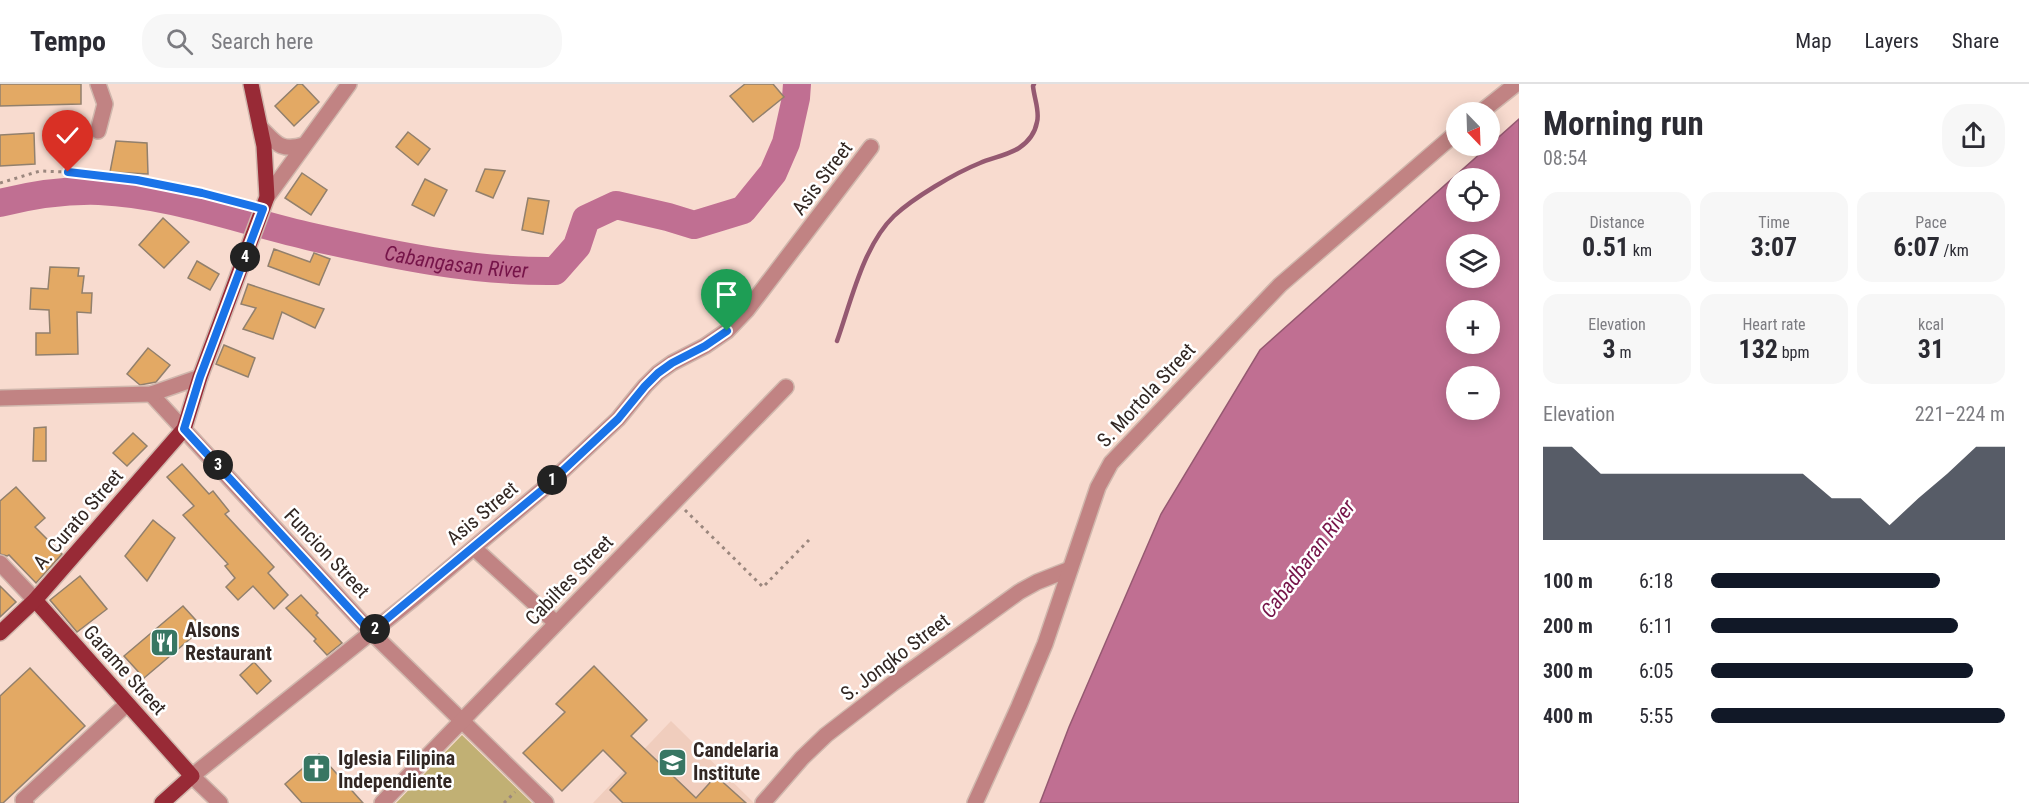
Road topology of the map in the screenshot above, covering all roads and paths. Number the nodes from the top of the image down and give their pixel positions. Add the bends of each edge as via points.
1 (98, 84) edge
2 (252, 84) edge
3 (350, 84) edge
4 (1516, 84) edge
5 (1494, 102) edge
6 (260, 127) junction
7 (98, 131) dead end
8 (1446, 142) edge
9 (304, 145) junction
10 (872, 147) dead end
11 (0, 183) edge
12 (262, 211) junction
13 (200, 377) junction
14 (786, 387) dead end
15 (151, 394) junction
16 (0, 398) edge
17 (184, 429) junction
18 (675, 501) junction
19 (809, 540) dead end
20 (474, 548) junction
21 (0, 563) edge
22 (1070, 569) junction
23 (35, 600) junction
24 (556, 623) junction
25 (371, 632) junction
26 (0, 633) edge
27 (127, 704) junction
28 (461, 720) junction
29 (192, 776) junction
30 (23, 802) edge
31 (162, 803) edge
32 (220, 803) edge
33 (382, 803) edge
34 (546, 803) edge
35 (763, 803) edge
36 (975, 803) edge

1 - 7 street via 105,104
2 - 6 main road
3 - 9 street
4 - 5 street
6 - 9 street via 280,147
6 - 12 main road via 264,146
8 - 22 street, S. Mortola Street via 1280,285 1126,445 1098,487
9 - 12 street
10 - 20 street, Asis Street via 727,331 658,373 618,419
11 - 12 path via 40,171 103,175 166,185
12 - 13 main road
13 - 15 street
13 - 17 main road
14 - 18 street, Cabiltes Street
15 - 16 street
15 - 17 street, Funcion Street
17 - 23 main road, A. Curato Street
17 - 25 street, Funcion Street
18 - 19 path via 763,587
18 - 24 street, Cabiltes Street
20 - 24 street
20 - 25 street, Asis Street
21 - 23 street, Garame Street
22 - 35 street, S. Jongko Street via 1019,592 892,684 826,735
22 - 36 street, S. Mortola Street via 1045,644
23 - 26 main road, A. Curato Street
23 - 27 main road, Garame Street
24 - 28 street, Cabiltes Street
25 - 28 street, Funcion Street
25 - 29 street, Asis Street
27 - 29 main road, Garame Street
27 - 30 street
28 - 33 street, Cabiltes Street
28 - 34 street, Funcion Street
29 - 31 main road, Asis Street
29 - 32 street, Garame Street

